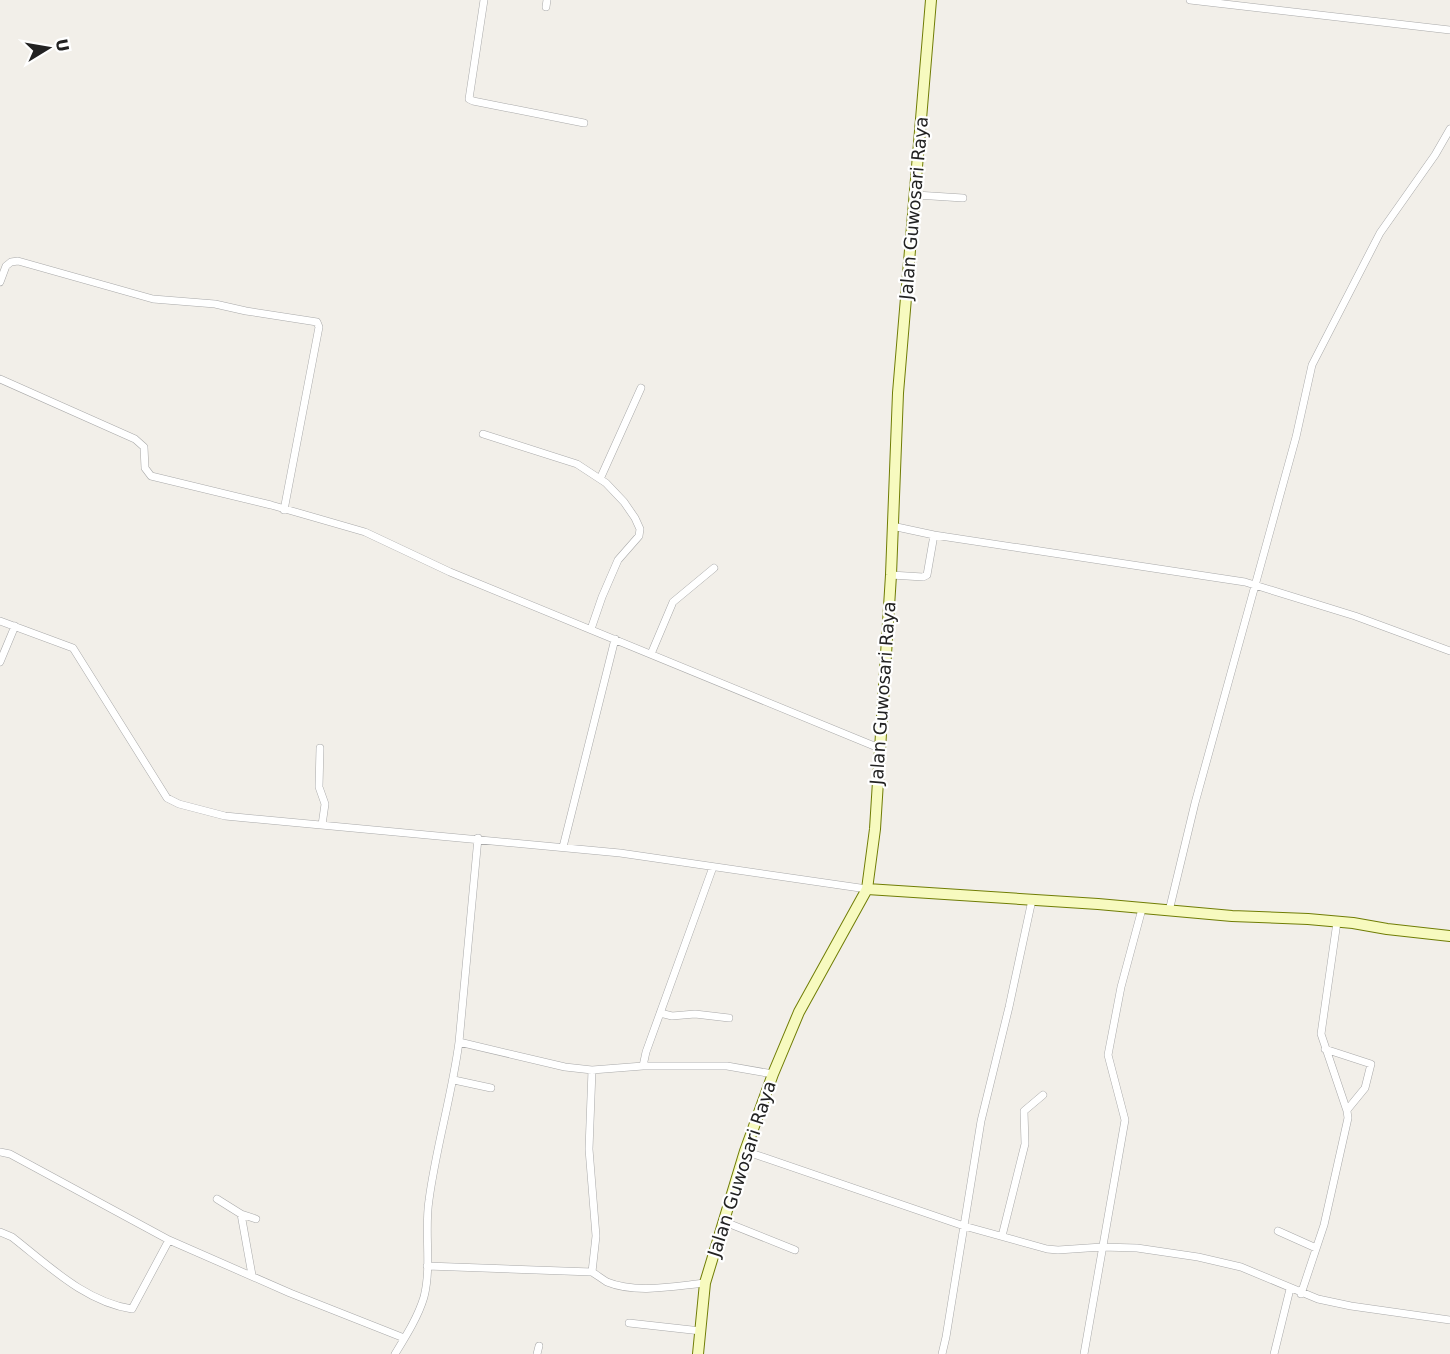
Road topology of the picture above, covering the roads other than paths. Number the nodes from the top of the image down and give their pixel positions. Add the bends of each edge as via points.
1 (484, 0) edge
2 (931, 0) edge
3 (1190, 0) edge
4 (1450, 30) edge
5 (584, 123) dead end
6 (1450, 129) edge
7 (916, 195) junction
8 (963, 198) dead end
9 (0, 282) edge
10 (0, 379) edge
11 (641, 388) dead end
12 (483, 435) dead end
13 (600, 479) junction
14 (284, 510) junction
15 (892, 526) junction
16 (933, 535) junction
17 (714, 568) dead end
18 (891, 575) junction
19 (1255, 585) junction
20 (0, 621) edge
21 (15, 626) junction
22 (591, 629) junction
23 (615, 639) junction
24 (1450, 651) edge
25 (651, 654) junction
26 (0, 662) edge
27 (320, 748) dead end
28 (879, 748) junction
29 (322, 825) junction
30 (478, 838) junction
31 (563, 847) junction
32 (713, 867) junction
33 (867, 889) junction
34 (1032, 900) junction
35 (1142, 909) junction
36 (1169, 911) junction
37 (1337, 922) junction
38 (1450, 936) edge
39 (660, 1013) junction
40 (729, 1018) dead end
41 (459, 1042) junction
42 (1325, 1049) junction
43 (643, 1066) junction
44 (592, 1070) junction
45 (773, 1074) junction
46 (454, 1080) junction
47 (491, 1088) dead end
48 (1043, 1095) dead end
49 (1347, 1110) junction
50 (0, 1151) edge
51 (745, 1151) junction
52 (217, 1199) dead end
53 (241, 1214) junction
54 (256, 1220) dead end
55 (725, 1222) junction
56 (964, 1226) junction
57 (1278, 1231) dead end
58 (0, 1232) edge
59 (1002, 1236) junction
60 (169, 1240) junction
61 (1102, 1247) junction
62 (1316, 1248) junction
63 (795, 1250) dead end
64 (427, 1266) junction
65 (592, 1272) junction
66 (252, 1275) junction
67 (705, 1283) junction
68 (1290, 1289) junction
69 (1301, 1294) junction
70 (1450, 1320) edge
71 (629, 1323) dead end
72 (701, 1331) junction
73 (404, 1338) junction
74 (395, 1354) edge
75 (698, 1354) edge
76 (942, 1354) edge
77 (1084, 1354) edge
78 (1274, 1354) edge

1 - 5 street via 469,99
2 - 7 street, Jalan Guwosari Raya
3 - 4 street
6 - 19 street via 1380,233 1314,360
7 - 8 street
7 - 15 street, Jalan Guwosari Raya via 898,393
9 - 14 street via 6,266 18,261 153,299 215,304 318,323
10 - 14 street via 135,439 144,447 145,468 150,476
11 - 13 street
12 - 13 street via 576,464
13 - 22 street via 624,502 640,529 639,537 618,560
14 - 22 street via 365,532 450,573
15 - 16 street
15 - 18 street, Jalan Guwosari Raya
16 - 18 street via 927,575
16 - 19 street
17 - 25 street via 673,602
18 - 28 street, Jalan Guwosari Raya
19 - 24 street via 1356,616
19 - 36 street
20 - 21 street
21 - 26 street
21 - 29 street via 68,644 78,653 171,801 225,816
22 - 23 street
23 - 25 street
23 - 31 street
25 - 28 street
27 - 29 street via 319,788 326,804
28 - 33 street, Jalan Guwosari Raya
29 - 30 street
30 - 31 street
30 - 41 street
31 - 32 street
32 - 33 street
32 - 39 street
33 - 34 street
33 - 45 street, Jalan Guwosari Raya via 799,1012
34 - 35 street
34 - 56 street via 981,1121
35 - 36 street
35 - 61 street via 1108,1054 1125,1120
36 - 37 street
37 - 38 street
37 - 42 street via 1321,1034
39 - 40 street
39 - 43 street
41 - 44 street
41 - 46 street
42 - 49 street
42 - 49 street via 1371,1064 1365,1088
43 - 44 street
43 - 45 street via 727,1066
44 - 65 street via 589,1149 596,1236
45 - 51 street, Jalan Guwosari Raya
46 - 47 street
46 - 64 street via 428,1201
48 - 59 street via 1024,1111 1025,1144
49 - 62 street
50 - 60 street
51 - 55 street, Jalan Guwosari Raya
51 - 56 street
52 - 53 street
53 - 54 street
53 - 66 street
55 - 63 street
55 - 67 street, Jalan Guwosari Raya
56 - 59 street
56 - 76 street
57 - 62 street
58 - 60 street via 75,1286 99,1299 132,1309
59 - 61 street via 1058,1250
60 - 66 street
61 - 68 street via 1197,1257 1241,1267
61 - 77 street
62 - 69 street
64 - 65 street
64 - 73 street via 422,1302
65 - 67 street via 622,1286
66 - 73 street
67 - 72 street, Jalan Guwosari Raya
68 - 69 street
68 - 78 street
69 - 70 street via 1351,1306
71 - 72 street
72 - 75 street, Jalan Guwosari Raya
73 - 74 street

